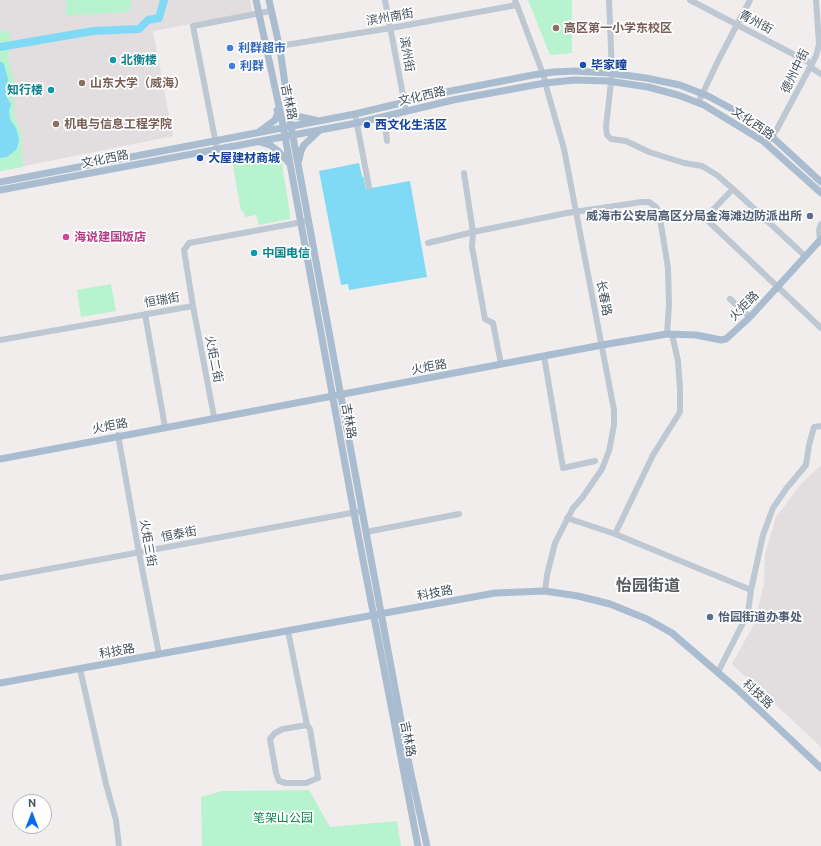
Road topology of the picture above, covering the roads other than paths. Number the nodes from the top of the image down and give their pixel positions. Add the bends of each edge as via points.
1 (256, 0) edge
2 (269, 0) edge
3 (385, 0) edge
4 (609, 0) edge
5 (690, 0) edge
6 (750, 0) edge
7 (816, 0) edge
8 (516, 2) edge
9 (271, 10) junction
10 (258, 14) junction
11 (737, 24) junction
12 (391, 28) junction
13 (279, 46) junction
14 (266, 50) junction
15 (811, 65) junction
16 (612, 73) junction
17 (543, 74) junction
18 (821, 74) edge
19 (611, 81) junction
20 (545, 83) junction
21 (702, 94) junction
22 (404, 102) junction
23 (288, 103) junction
24 (698, 103) junction
25 (277, 104) junction
26 (406, 111) junction
27 (355, 114) junction
28 (319, 121) junction
29 (357, 123) junction
30 (385, 124) dead end
31 (291, 126) junction
32 (283, 128) junction
33 (321, 130) junction
34 (256, 133) junction
35 (293, 135) junction
36 (285, 136) junction
37 (773, 136) junction
38 (216, 141) junction
39 (387, 141) dead end
40 (257, 142) junction
41 (766, 144) junction
42 (217, 149) junction
43 (290, 164) junction
44 (298, 164) junction
45 (464, 173) dead end
46 (0, 182) edge
47 (821, 182) edge
48 (369, 187) dead end
49 (733, 189) junction
50 (0, 190) edge
51 (821, 193) edge
52 (577, 212) junction
53 (305, 222) junction
54 (821, 224) edge
55 (473, 232) junction
56 (821, 239) edge
57 (428, 243) dead end
58 (805, 256) junction
59 (778, 287) junction
60 (730, 299) dead end
61 (193, 306) junction
62 (145, 314) junction
63 (750, 318) junction
64 (821, 328) edge
65 (669, 334) junction
66 (0, 340) edge
67 (602, 345) junction
68 (544, 356) junction
69 (501, 364) junction
70 (341, 395) junction
71 (333, 396) junction
72 (214, 417) junction
73 (821, 426) edge
74 (165, 427) junction
75 (118, 435) junction
76 (0, 456) edge
77 (595, 461) dead end
78 (362, 511) junction
79 (354, 513) junction
80 (459, 514) dead end
81 (567, 518) junction
82 (366, 532) junction
83 (615, 534) junction
84 (139, 553) junction
85 (0, 578) edge
86 (751, 590) junction
87 (546, 591) junction
88 (382, 614) junction
89 (374, 615) junction
90 (288, 631) junction
91 (159, 654) junction
92 (80, 669) junction
93 (718, 672) junction
94 (0, 683) edge
95 (307, 725) junction
96 (821, 768) edge
97 (119, 846) edge
98 (418, 846) edge
99 (427, 846) edge

1 - 10 main road, 吉林路
2 - 9 main road, 吉林路
3 - 12 street, 滨州街
4 - 16 street
5 - 11 street, 青州街
6 - 11 street
7 - 15 street, 德州中街 via 819,44
8 - 12 street, 滨州南街
8 - 17 street, 长春路
9 - 10 street
9 - 13 main road, 吉林路
10 - 14 main road, 吉林路
10 - 38 street via 193,26
11 - 15 street, 青州街
11 - 21 street
12 - 13 street, 滨州南街
12 - 22 street, 滨州街
13 - 14 street, 滨州南街
13 - 23 main road, 吉林路
14 - 25 main road, 吉林路
15 - 18 street, 青州街
15 - 37 street, 德州中街
16 - 17 main road, 文化西路 via 575,71
16 - 19 street
16 - 21 main road, 文化西路 via 680,85
17 - 20 street, 长春路
17 - 22 main road, 文化西路
19 - 20 main road, 文化西路 via 575,80
19 - 24 main road, 文化西路 via 648,87
19 - 49 street via 606,127 607,135 611,139 626,141 649,152 702,166
20 - 26 main road, 文化西路
20 - 52 street, 长春路 via 564,148
21 - 24 street
21 - 37 main road, 文化西路 via 745,116
22 - 26 street, 滨州街
22 - 27 main road, 文化西路
23 - 28 main road via 292,114
23 - 31 main road, 吉林路
24 - 41 main road, 文化西路
25 - 32 main road, 吉林路
25 - 34 main road via 278,113 274,120
26 - 29 main road, 文化西路
27 - 28 main road, 文化西路
27 - 29 street
28 - 31 main road, 文化西路
29 - 33 main road, 文化西路
29 - 48 street
30 - 39 street
31 - 32 main road, 文化西路
31 - 35 main road, 吉林路
32 - 34 main road, 文化西路
32 - 36 main road, 吉林路
33 - 35 main road, 文化西路
33 - 44 main road via 304,145
34 - 38 main road, 文化西路
35 - 36 main road, 文化西路
35 - 44 main road, 吉林路
36 - 40 main road, 文化西路
36 - 43 main road, 吉林路
37 - 41 street, 德州中街
37 - 47 main road, 文化西路
38 - 42 street
38 - 46 main road, 文化西路
40 - 42 main road, 文化西路
40 - 43 main road via 270,145
41 - 51 main road, 文化西路
42 - 50 main road, 文化西路
43 - 53 main road, 吉林路
44 - 53 main road, 吉林路
45 - 55 street
49 - 58 street
49 - 59 street via 705,218
52 - 55 street
52 - 65 street via 642,202 649,202 656,207 668,268
52 - 67 street, 长春路
53 - 61 street, 恒瑞街 via 189,243 184,250
53 - 70 main road, 吉林路
53 - 71 main road, 吉林路
54 - 56 street
55 - 57 street
55 - 69 street via 472,247 485,319 494,323
56 - 58 main road, 火炬路
58 - 59 main road, 火炬路
59 - 63 main road, 火炬路
59 - 64 street
60 - 63 street
61 - 62 street, 恒瑞街
61 - 72 street, 火炬二街
62 - 66 street, 恒瑞街
62 - 74 street
63 - 65 main road, 火炬路 via 726,340
65 - 67 main road, 火炬路
65 - 83 street via 678,361 680,412 654,455
67 - 68 main road, 火炬路
67 - 81 street, 长春路 via 614,410 612,439 602,469
68 - 69 main road, 火炬路
68 - 77 street via 563,468
69 - 70 main road, 火炬路
70 - 71 main road, 火炬路
70 - 78 main road, 吉林路
71 - 72 main road, 火炬路
71 - 79 main road, 吉林路
72 - 74 main road, 火炬路
73 - 86 street via 814,427 806,465 773,508 763,535
74 - 75 main road, 火炬路
75 - 76 main road, 火炬路
75 - 84 street, 火炬三街
78 - 79 street, 恒泰街
78 - 82 main road, 吉林路
79 - 84 street, 恒泰街
79 - 89 main road, 吉林路
80 - 82 street
81 - 83 street
81 - 87 street, 长春路 via 550,558
82 - 88 main road, 吉林路
83 - 86 street
84 - 85 street, 恒泰街
84 - 91 street, 火炬三街
86 - 93 street via 748,614
87 - 88 main road, 科技路 via 495,593
87 - 93 main road, 科技路 via 610,604 648,619 672,633
88 - 89 main road, 科技路
88 - 99 main road, 吉林路 via 410,769
89 - 90 main road, 科技路
89 - 98 main road, 吉林路
90 - 91 main road, 科技路
90 - 95 street
91 - 92 main road, 科技路
92 - 94 main road, 科技路
92 - 97 street via 116,820
93 - 96 main road, 科技路
95 - 95 street via 310,729 318,778 306,783 279,781 270,739 283,729

